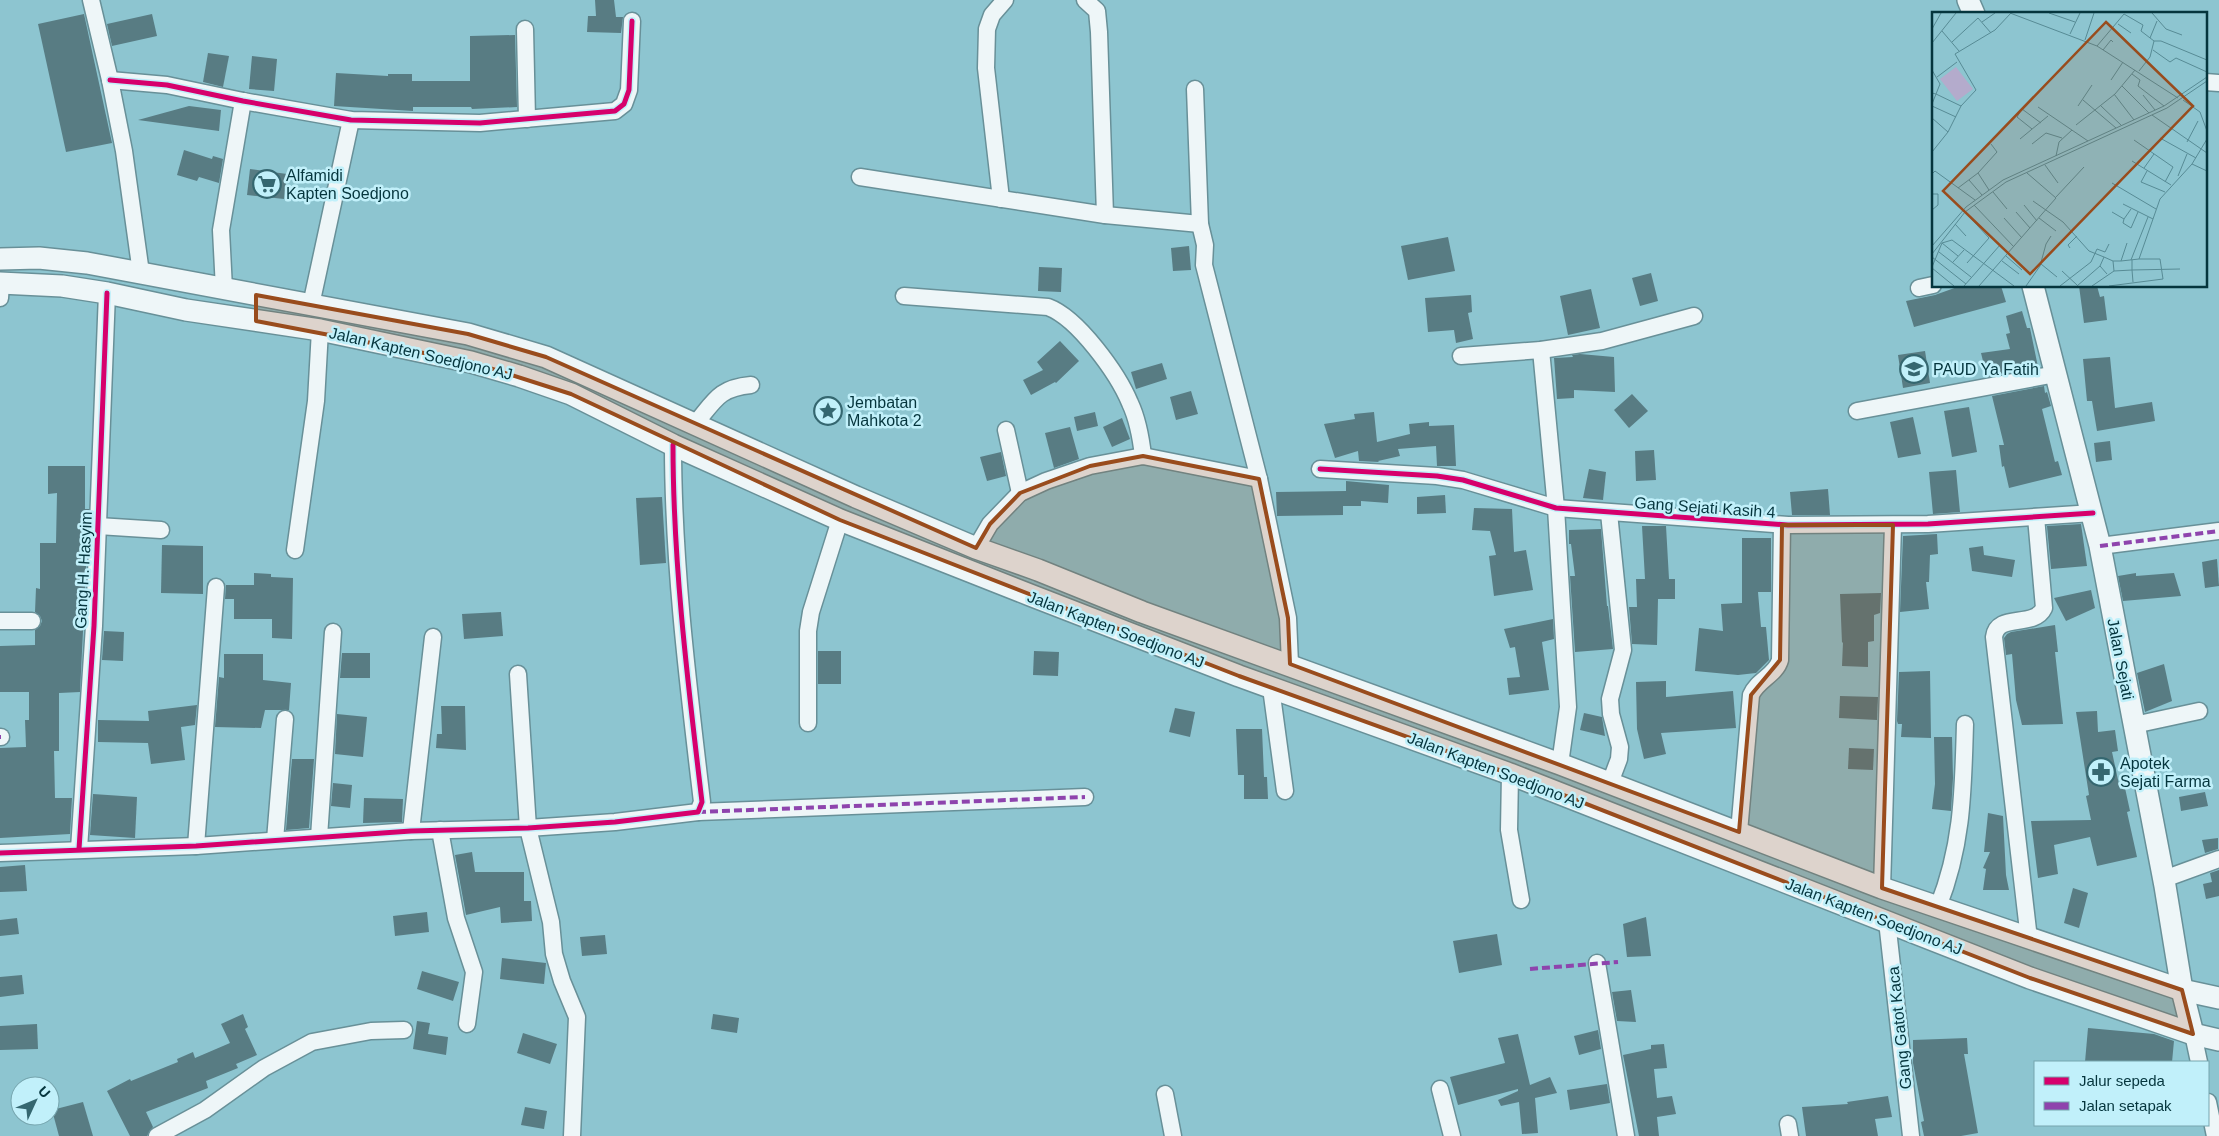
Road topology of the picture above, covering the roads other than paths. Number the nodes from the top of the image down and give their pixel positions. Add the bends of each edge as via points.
1 (92, 0) edge
2 (1005, 0) edge
3 (1085, 0) edge
4 (1968, 0) edge
5 (1973, 12) edge
6 (632, 21) dead end
7 (525, 29) dead end
8 (110, 80) junction
9 (2206, 82) edge
10 (2219, 84) edge
11 (1195, 89) dead end
12 (243, 101) junction
13 (527, 119) junction
14 (351, 120) junction
15 (860, 177) dead end
16 (1001, 199) junction
17 (1105, 216) junction
18 (1200, 224) junction
19 (0, 259) edge
20 (141, 273) junction
21 (0, 288) edge
22 (2034, 288) edge
23 (224, 289) junction
24 (107, 292) junction
25 (256, 295) junction
26 (904, 296) dead end
27 (310, 305) junction
28 (1694, 316) dead end
29 (256, 321) junction
30 (320, 330) junction
31 (1541, 350) junction
32 (1461, 356) dead end
33 (2056, 374) junction
34 (751, 385) dead end
35 (1858, 411) dead end
36 (696, 424) junction
37 (1006, 430) dead end
38 (673, 445) junction
39 (1144, 456) junction
40 (1320, 469) dead end
41 (1259, 479) junction
42 (1020, 493) junction
43 (1556, 508) junction
44 (1609, 513) junction
45 (2092, 513) junction
46 (2036, 517) junction
47 (840, 520) junction
48 (1893, 524) junction
49 (1782, 525) junction
50 (98, 526) junction
51 (161, 530) dead end
52 (2219, 530) edge
53 (2100, 546) junction
54 (976, 548) junction
55 (295, 550) dead end
56 (216, 586) dead end
57 (0, 621) edge
58 (32, 622) dead end
59 (333, 632) dead end
60 (433, 636) dead end
61 (1247, 649) junction
62 (1290, 664) junction
63 (518, 674) dead end
64 (1239, 676) junction
65 (1270, 688) junction
66 (2199, 711) dead end
67 (285, 719) dead end
68 (808, 723) dead end
69 (1965, 724) dead end
70 (2134, 725) junction
71 (1560, 764) junction
72 (1510, 774) junction
73 (1610, 782) junction
74 (1285, 791) dead end
75 (1085, 796) dead end
76 (698, 812) junction
77 (528, 828) junction
78 (411, 830) junction
79 (440, 830) junction
80 (1739, 832) junction
81 (318, 837) junction
82 (275, 840) junction
83 (196, 846) junction
84 (79, 849) junction
85 (0, 853) edge
86 (2219, 859) edge
87 (2164, 880) junction
88 (1882, 888) junction
89 (1521, 900) dead end
90 (1938, 907) junction
91 (1887, 921) junction
92 (2028, 939) junction
93 (1597, 964) dead end
94 (2182, 990) junction
95 (2219, 998) edge
96 (467, 1024) dead end
97 (404, 1030) dead end
98 (2193, 1034) junction
99 (2219, 1040) edge
100 (2199, 1061) edge
101 (1440, 1089) dead end
102 (1165, 1094) dead end
103 (2209, 1107) edge
104 (157, 1136) edge
105 (572, 1136) edge
106 (1173, 1136) edge
107 (1452, 1136) edge
108 (1626, 1136) edge
109 (1911, 1136) edge
110 (2215, 1136) edge

1 - 8 street
2 - 16 street via 992,15 987,29 986,58
3 - 17 street via 1097,12 1099,32
4 - 5 main road
6 - 13 street via 629,90 620,108
7 - 13 street
8 - 12 street via 167,85
8 - 20 street via 124,151
9 - 10 street
11 - 18 street
12 - 14 street
12 - 23 street via 221,230
13 - 14 street via 480,123
14 - 27 street
15 - 16 street
16 - 17 street
17 - 18 street
18 - 41 street via 1205,244 1204,265
19 - 20 main road, Jalan Kapten Soedjono AJ via 39,258
20 - 23 main road, Jalan Kapten Soedjono AJ
21 - 24 main road, Jalan Kapten Soedjono AJ via 62,286
22 - 33 main road, Jalan Sejati
23 - 25 main road, Jalan Kapten Soedjono AJ
24 - 29 main road, Jalan Kapten Soedjono AJ via 186,310
24 - 50 street, Gang H. Hasyim
25 - 27 main road, Jalan Kapten Soedjono AJ
25 - 29 main road
26 - 39 street via 1048,307 1066,316 1095,348 1120,384 1130,403
27 - 36 main road, Jalan Kapten Soedjono AJ via 468,334 512,346 546,357
28 - 31 street via 1602,341
29 - 30 main road, Jalan Kapten Soedjono AJ
30 - 38 main road, Jalan Kapten Soedjono AJ via 472,362 519,376 571,394
30 - 55 street via 316,401
31 - 32 street
31 - 43 street
33 - 35 street
33 - 45 main road, Jalan Sejati
34 - 36 street via 733,387 717,398
36 - 54 main road, Jalan Kapten Soedjono AJ
37 - 42 street
38 - 47 main road, Jalan Kapten Soedjono AJ
38 - 76 street via 674,508 702,802
39 - 41 street
39 - 42 street via 1090,466
40 - 43 street, Gang Sejati Kasih 4 via 1463,480
41 - 62 street via 1288,618
42 - 54 street via 990,524
43 - 44 street, Gang Sejati Kasih 4
43 - 71 street via 1568,707
44 - 49 street, Gang Sejati Kasih 4
44 - 73 street via 1623,650 1610,699 1620,747
45 - 46 street, Gang Sejati Kasih 4
45 - 53 main road, Jalan Sejati
46 - 48 street, Gang Sejati Kasih 4
46 - 92 street via 2044,608 2038,617 2000,625 1994,637
47 - 64 main road, Jalan Kapten Soedjono AJ
47 - 68 street via 808,631
48 - 49 street, Gang Sejati Kasih 4
48 - 88 street
49 - 80 street via 1780,660 1774,670 1755,685 1751,695
50 - 51 street
50 - 84 street, Gang H. Hasyim
52 - 53 street
53 - 70 main road, Jalan Sejati
54 - 61 main road, Jalan Kapten Soedjono AJ
56 - 83 street
57 - 58 street
59 - 81 street
60 - 78 street
61 - 62 main road, Jalan Kapten Soedjono AJ
61 - 64 main road
62 - 71 main road, Jalan Kapten Soedjono AJ
63 - 77 street
64 - 65 main road, Jalan Kapten Soedjono AJ
65 - 72 main road, Jalan Kapten Soedjono AJ
65 - 74 street
66 - 70 street
67 - 82 street
69 - 90 street via 1960,832 1950,876
70 - 87 main road, Jalan Sejati
71 - 73 main road, Jalan Kapten Soedjono AJ
72 - 89 street via 1509,830
72 - 91 main road, Jalan Kapten Soedjono AJ
73 - 80 main road, Jalan Kapten Soedjono AJ
75 - 76 street
76 - 77 street
77 - 79 street
77 - 105 street via 551,922 554,954 577,1017
78 - 79 street
78 - 81 street
79 - 96 street via 456,918 474,972
80 - 88 main road, Jalan Kapten Soedjono AJ
81 - 82 street
82 - 83 street
83 - 84 street
84 - 85 street
86 - 87 street
87 - 94 main road, Jalan Sejati
88 - 90 main road, Jalan Kapten Soedjono AJ
90 - 92 main road, Jalan Kapten Soedjono AJ
91 - 98 main road, Jalan Kapten Soedjono AJ via 2030,978
91 - 109 street, Gang Gatot Kaca
92 - 94 main road, Jalan Kapten Soedjono AJ
93 - 108 street
94 - 95 main road, Jalan Kapten Soedjono AJ
94 - 98 main road, Jalan Sejati
97 - 104 street via 370,1031 312,1042 264,1068 205,1110
98 - 99 main road, Jalan Kapten Soedjono AJ
98 - 100 street
101 - 107 street
102 - 106 street
103 - 110 street

